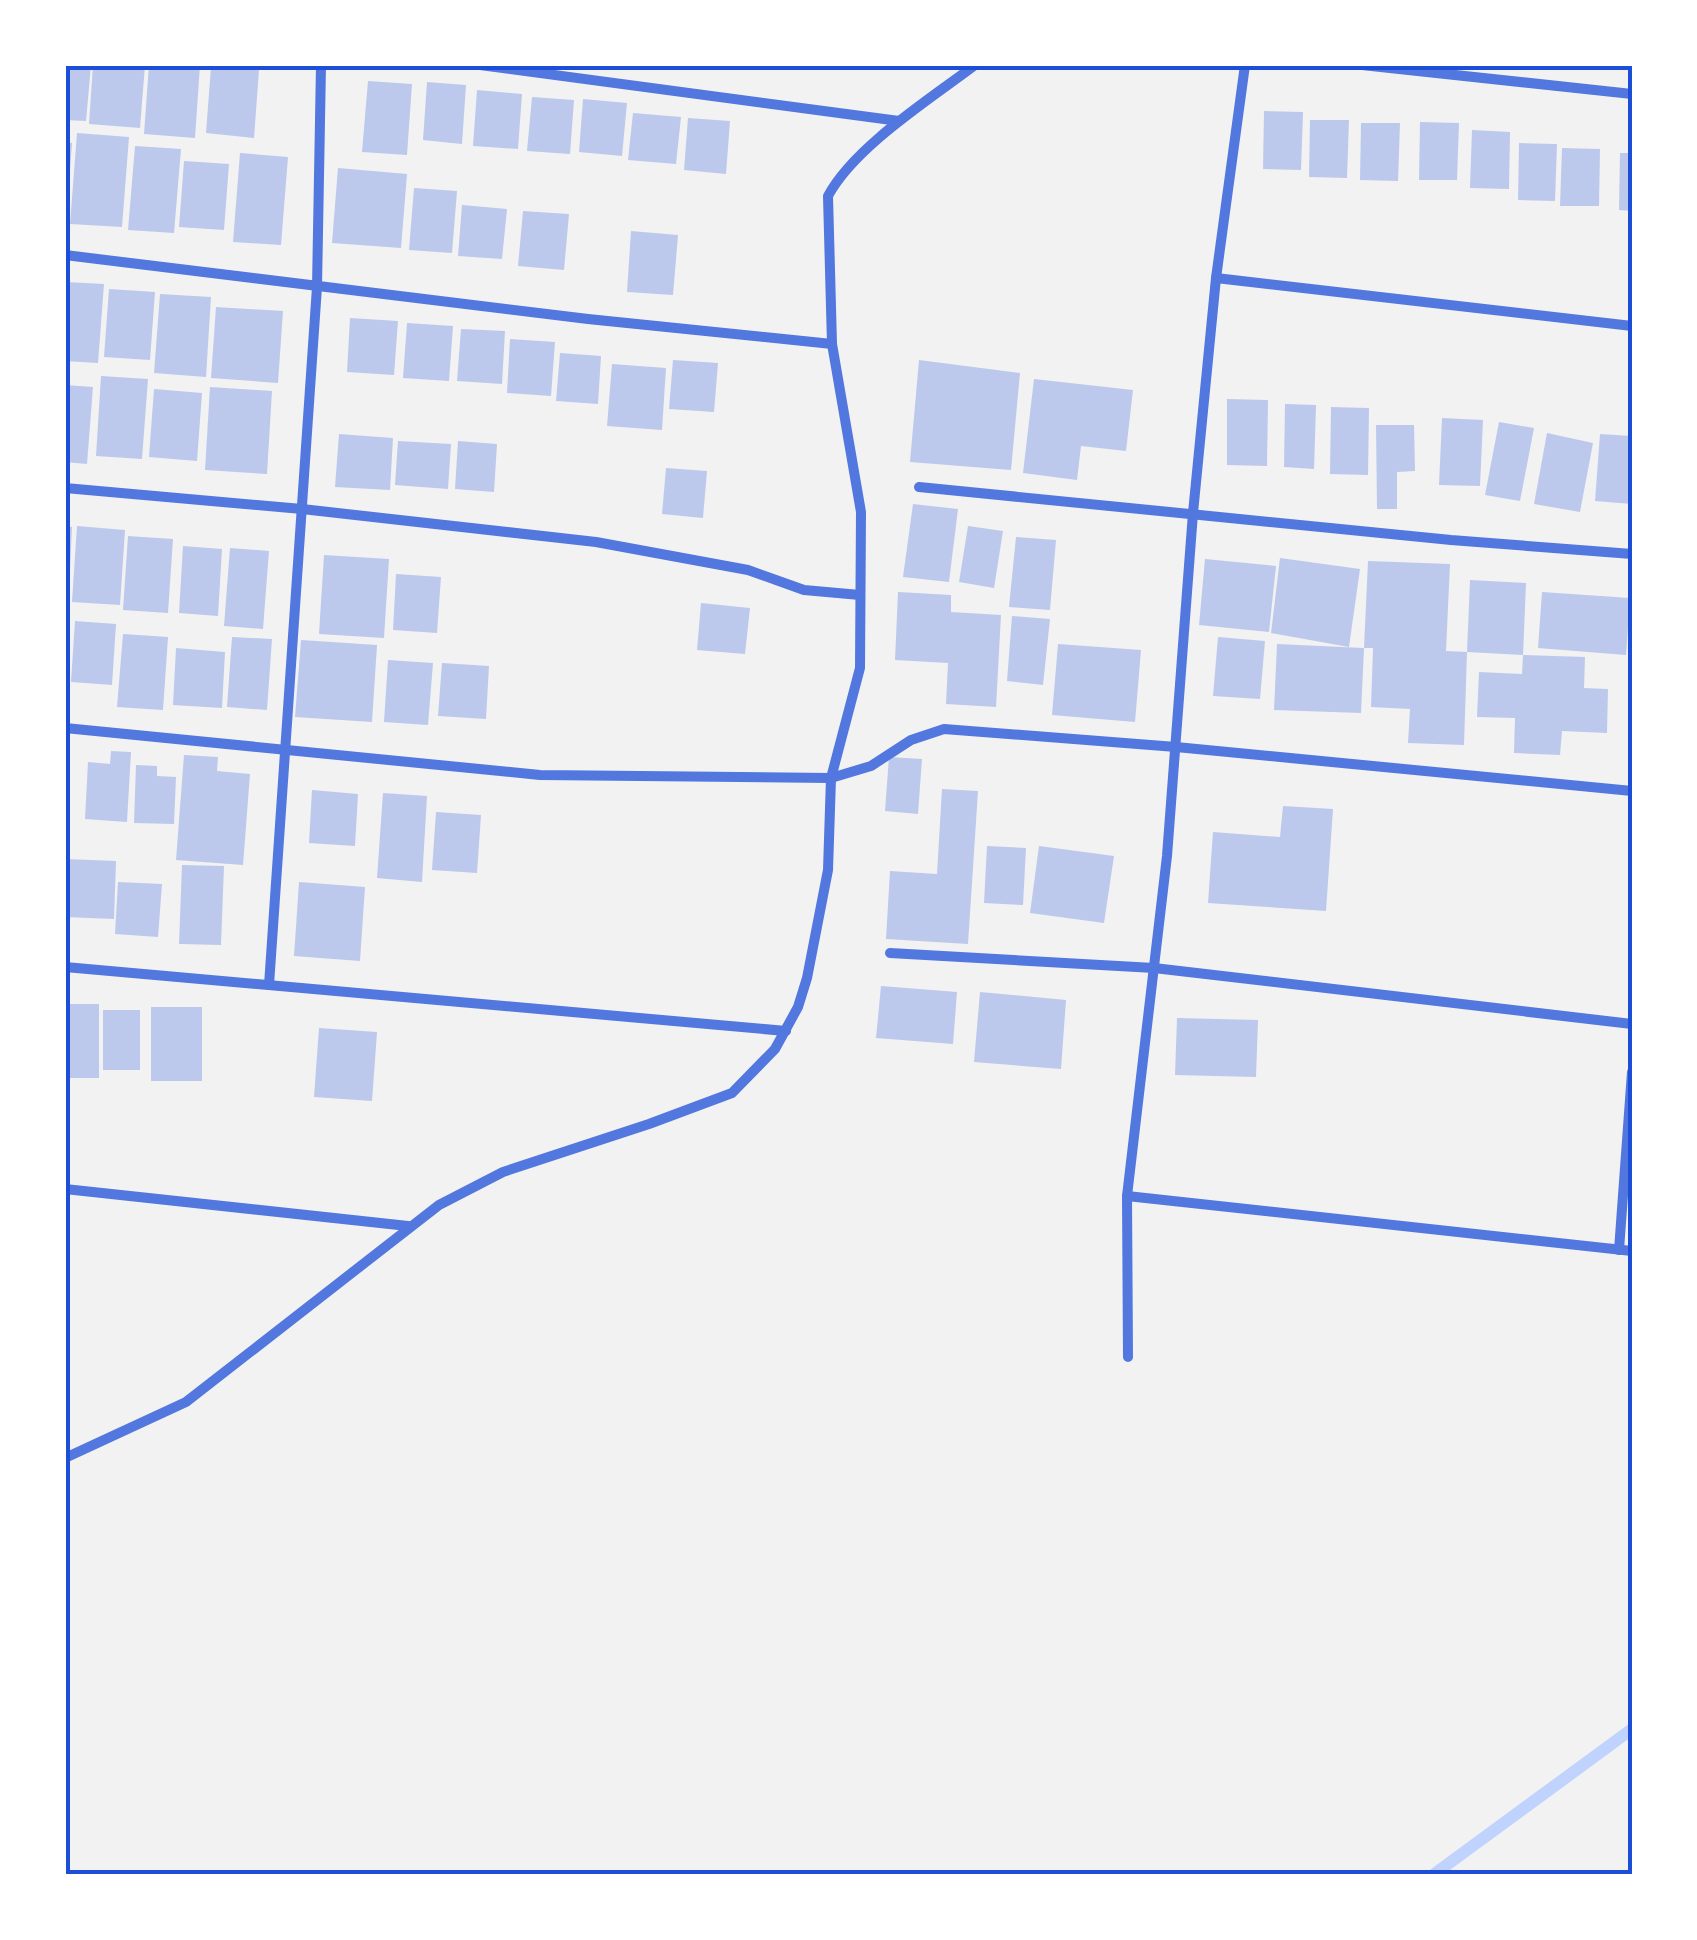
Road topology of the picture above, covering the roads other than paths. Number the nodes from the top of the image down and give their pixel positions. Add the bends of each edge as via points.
1 (322, 65) edge
2 (480, 65) edge
3 (975, 65) edge
4 (1245, 65) edge
5 (1362, 65) edge
6 (1632, 94) edge
7 (899, 121) junction
8 (65, 255) edge
9 (1216, 278) junction
10 (317, 287) junction
11 (1632, 326) edge
12 (832, 344) junction
13 (919, 487) dead end
14 (65, 488) edge
15 (302, 509) junction
16 (1193, 513) junction
17 (1632, 554) edge
18 (860, 594) junction
19 (65, 728) edge
20 (1176, 747) junction
21 (286, 752) junction
22 (831, 778) junction
23 (1632, 791) edge
24 (890, 953) dead end
25 (65, 967) edge
26 (1154, 968) junction
27 (269, 985) junction
28 (1632, 1024) edge
29 (786, 1031) junction
30 (1632, 1072) edge
31 (65, 1189) edge
32 (1128, 1196) junction
33 (409, 1226) junction
34 (1626, 1250) edge
35 (1128, 1356) dead end
36 (65, 1458) edge

1 - 10 street
2 - 7 street
3 - 7 street
4 - 9 street
5 - 6 street
7 - 12 street via 836,180 828,196
8 - 10 street
9 - 11 street
9 - 16 street
10 - 12 street
10 - 15 street
12 - 18 street via 861,512
13 - 16 street
14 - 15 street
15 - 18 street via 596,542 748,570 804,590
15 - 21 street
16 - 17 street
16 - 20 street
18 - 22 street via 860,668
19 - 21 street
20 - 22 street via 944,729
20 - 23 street
20 - 26 street
21 - 22 street via 540,775
21 - 27 street
22 - 29 street via 825,892 807,978
24 - 26 street
25 - 27 street
26 - 28 street
26 - 32 street
27 - 29 street
29 - 33 street via 732,1093 503,1172
30 - 34 street
31 - 33 street
32 - 34 street
32 - 35 street
33 - 36 street via 186,1402

